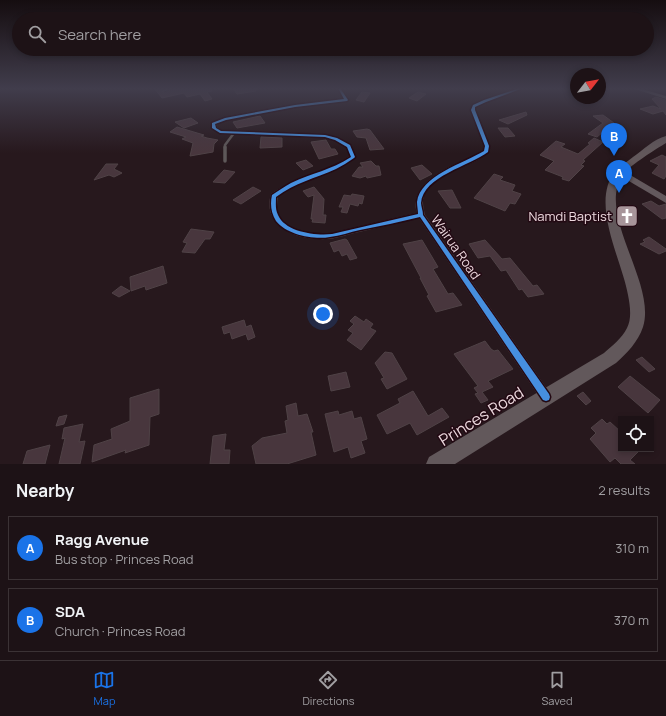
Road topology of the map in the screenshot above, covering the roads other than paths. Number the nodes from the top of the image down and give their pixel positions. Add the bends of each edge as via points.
1 (275, 110) edge
2 (473, 110) edge
3 (234, 133) junction
4 (666, 139) edge
5 (226, 161) dead end
6 (620, 172) junction
7 (666, 200) edge
8 (421, 215) junction
9 (546, 396) junction
10 (436, 464) edge

1 - 3 street via 225,119 213,124 220,132
2 - 8 street, Wairua Road via 487,146 486,152 434,179 419,199
3 - 5 lane via 225,144
3 - 8 street via 313,134 336,139 350,146 353,157 341,166 294,182 274,196 274,216 279,223 296,232 329,236
4 - 6 main road, Princes Road
6 - 7 main road
6 - 9 main road, Princes Road via 612,185 611,212 634,282 637,320 624,346 610,358
8 - 9 street, Wairua Road
9 - 10 main road, Princes Road

